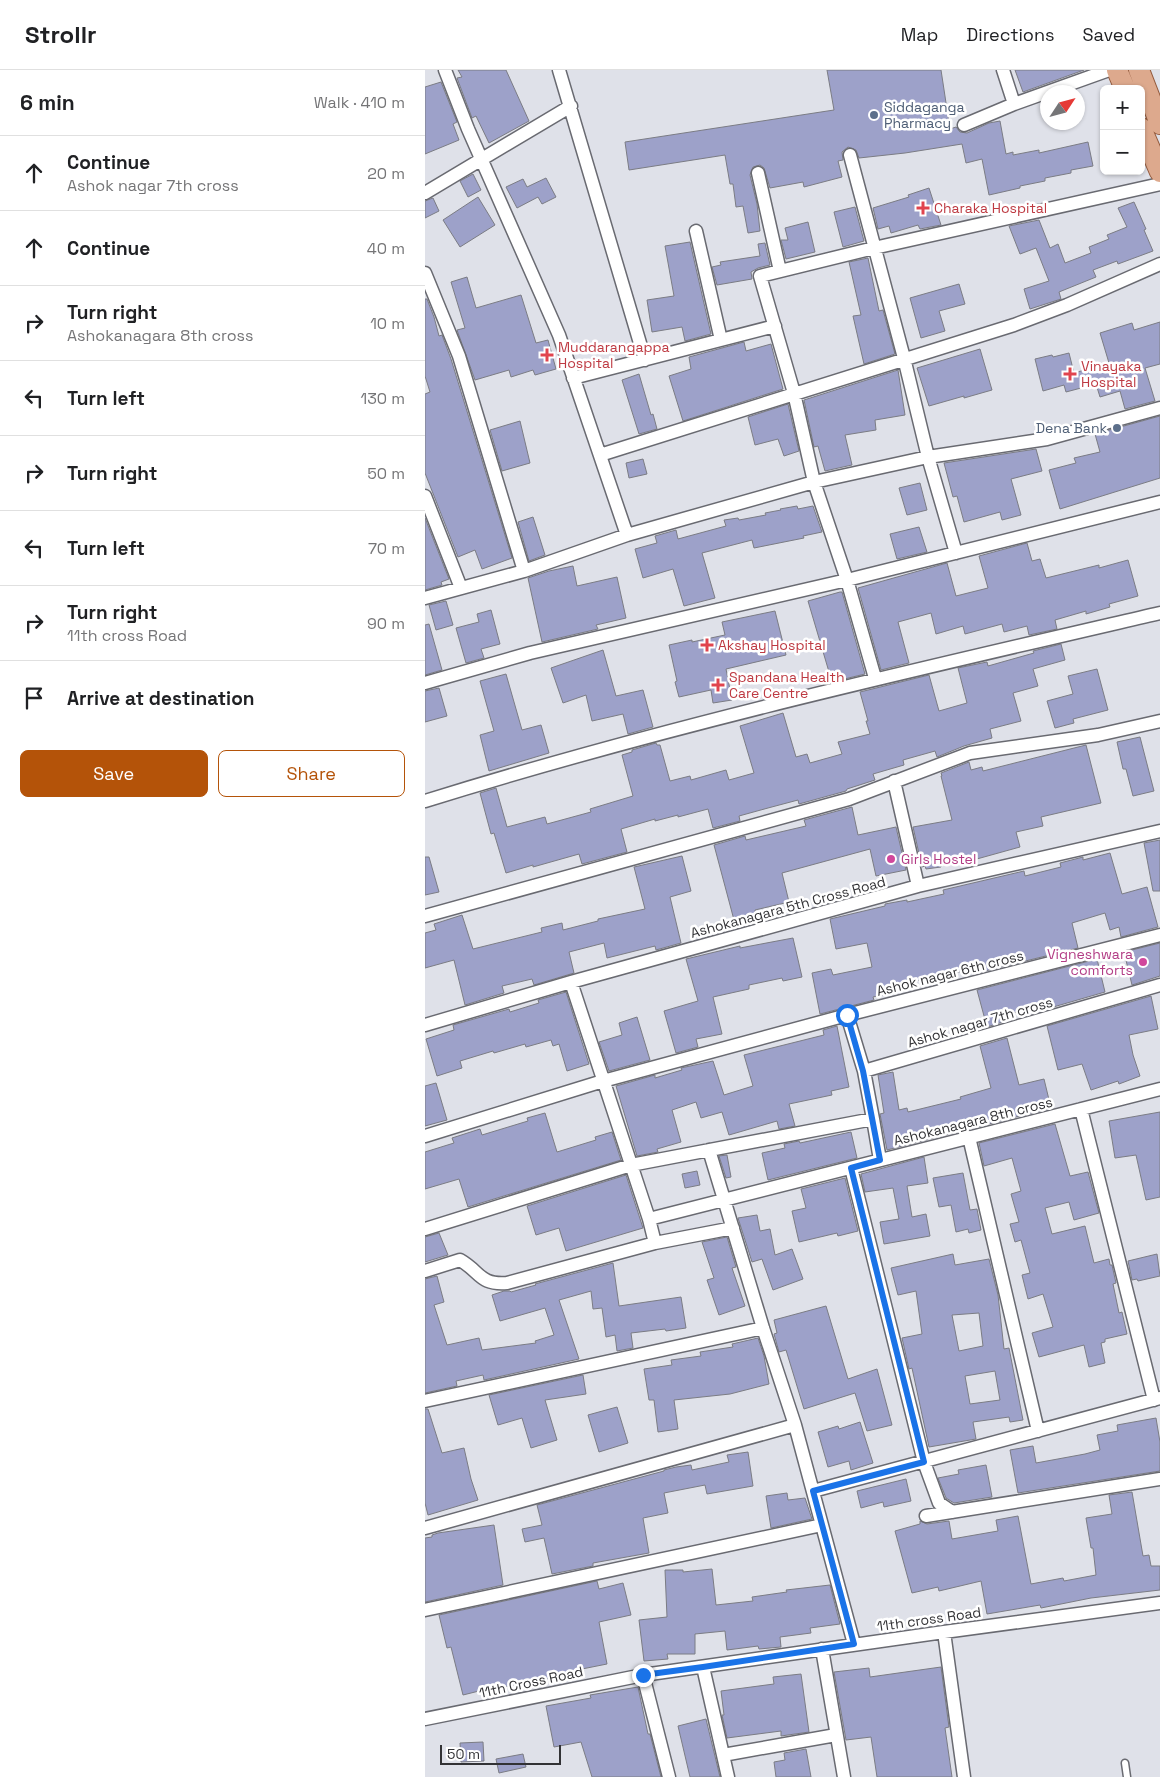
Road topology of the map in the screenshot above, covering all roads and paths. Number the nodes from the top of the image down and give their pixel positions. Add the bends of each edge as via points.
1 (445, 70) edge
2 (559, 70) edge
3 (1003, 70) edge
4 (1109, 70) edge
5 (1117, 70) edge
6 (1139, 70) edge
7 (1123, 85) edge
8 (1014, 104) junction
9 (571, 106) junction
10 (1160, 124) edge
11 (964, 125) dead end
12 (1142, 130) edge
13 (850, 155) dead end
14 (481, 158) junction
15 (1160, 172) edge
16 (758, 173) dead end
17 (1160, 184) edge
18 (425, 193) edge
19 (697, 231) dead end
20 (874, 248) junction
21 (1160, 264) edge
22 (780, 271) junction
23 (425, 272) edge
24 (775, 326) junction
25 (721, 340) junction
26 (904, 358) junction
27 (645, 360) junction
28 (573, 378) junction
29 (794, 393) junction
30 (1160, 408) edge
31 (600, 455) junction
32 (928, 457) junction
33 (814, 482) junction
34 (425, 496) edge
35 (1160, 502) edge
36 (627, 535) junction
37 (956, 553) junction
38 (524, 570) junction
39 (847, 580) junction
40 (461, 588) junction
41 (425, 598) edge
42 (1160, 613) edge
43 (875, 678) junction
44 (425, 683) edge
45 (1160, 721) edge
46 (894, 781) junction
47 (425, 801) edge
48 (1160, 831) edge
49 (918, 886) junction
50 (425, 916) edge
51 (1160, 935) edge
52 (571, 982) junction
53 (1160, 985) edge
54 (847, 1015) junction
55 (425, 1024) edge
56 (863, 1071) junction
57 (603, 1081) junction
58 (1160, 1089) edge
59 (1081, 1109) junction
60 (873, 1119) junction
61 (425, 1136) edge
62 (969, 1137) junction
63 (709, 1150) junction
64 (880, 1160) junction
65 (631, 1165) junction
66 (851, 1168) junction
67 (725, 1200) junction
68 (649, 1219) junction
69 (425, 1228) edge
70 (733, 1228) junction
71 (655, 1243) junction
72 (425, 1271) edge
73 (763, 1328) junction
74 (1157, 1399) edge
75 (425, 1401) edge
76 (795, 1425) junction
77 (1038, 1431) junction
78 (924, 1462) junction
79 (1160, 1479) edge
80 (813, 1491) junction
81 (951, 1512) junction
82 (926, 1516) dead end
83 (822, 1525) junction
84 (425, 1528) edge
85 (1160, 1604) edge
86 (425, 1610) edge
87 (944, 1632) junction
88 (854, 1644) junction
89 (822, 1649) junction
90 (703, 1667) junction
91 (643, 1675) junction
92 (425, 1719) edge
93 (836, 1735) junction
94 (723, 1755) junction
95 (1125, 1763) dead end
96 (669, 1777) edge
97 (728, 1777) edge
98 (843, 1777) edge
99 (963, 1777) edge
100 (1127, 1777) edge

1 - 14 street
2 - 9 street
3 - 8 street
4 - 8 street
5 - 7 main road
6 - 10 main road
8 - 11 street
9 - 14 street
9 - 27 street
12 - 15 main road
13 - 20 street
14 - 18 street
14 - 28 street via 559,335
16 - 22 street
17 - 20 street
19 - 25 street
20 - 22 street
20 - 26 street
21 - 26 street via 1014,326
22 - 24 street via 760,276
23 - 38 street via 459,356
24 - 25 street
24 - 29 street
25 - 27 street
26 - 29 street
26 - 32 street
27 - 28 street
28 - 31 street
29 - 31 street
29 - 33 street
30 - 32 street via 1047,439
31 - 36 street
32 - 33 street
32 - 37 street
33 - 36 street
33 - 39 street
34 - 40 street
35 - 37 street
36 - 38 street
37 - 39 street
38 - 40 street
39 - 43 street
39 - 44 street via 522,655
40 - 41 street
42 - 43 street
43 - 47 street via 531,768
45 - 46 street via 1098,735 970,752
46 - 49 street
46 - 50 street via 849,799
48 - 49 street, Ashokanagara 5th Cross Road
49 - 52 street, Ashokanagara 5th Cross Road
51 - 54 street, Ashok nagar 6th cross
52 - 55 street, Ashokanagara 5th Cross Road
52 - 57 street
53 - 56 street, Ashok nagar 7th cross
54 - 56 street
54 - 57 street, Ashok nagar 6th cross
56 - 60 street
57 - 61 street, Ashok nagar 6th cross
57 - 65 street
58 - 59 street, Ashokanagara 8th cross
59 - 62 street, Ashokanagara 8th cross
59 - 74 street
60 - 63 street
60 - 64 street
62 - 64 street, Ashokanagara 8th cross
62 - 77 street
63 - 65 street
63 - 67 street
64 - 66 street, Ashokanagara 8th cross
65 - 68 street
65 - 69 street
66 - 67 street, Ashokanagara 8th cross
66 - 78 street
67 - 68 street, Ashokanagara 8th cross
67 - 70 street
68 - 71 street
70 - 71 street
70 - 73 street
71 - 72 street via 507,1283 493,1284 460,1260
73 - 75 street
73 - 76 street
74 - 77 street
76 - 80 street
76 - 84 street
77 - 78 street
78 - 80 street
78 - 81 street via 939,1503
79 - 81 street
80 - 83 street
81 - 82 street
83 - 86 street
83 - 88 street
85 - 87 street, 11th cross Road
87 - 88 street, 11th cross Road
87 - 99 street
88 - 89 street, 11th cross Road
89 - 90 street, 11th cross Road
89 - 93 street
90 - 91 street, 11th cross Road
90 - 94 street
91 - 92 street, 11th Cross Road
91 - 96 street
93 - 94 street
93 - 98 street
94 - 97 street
95 - 100 lane

